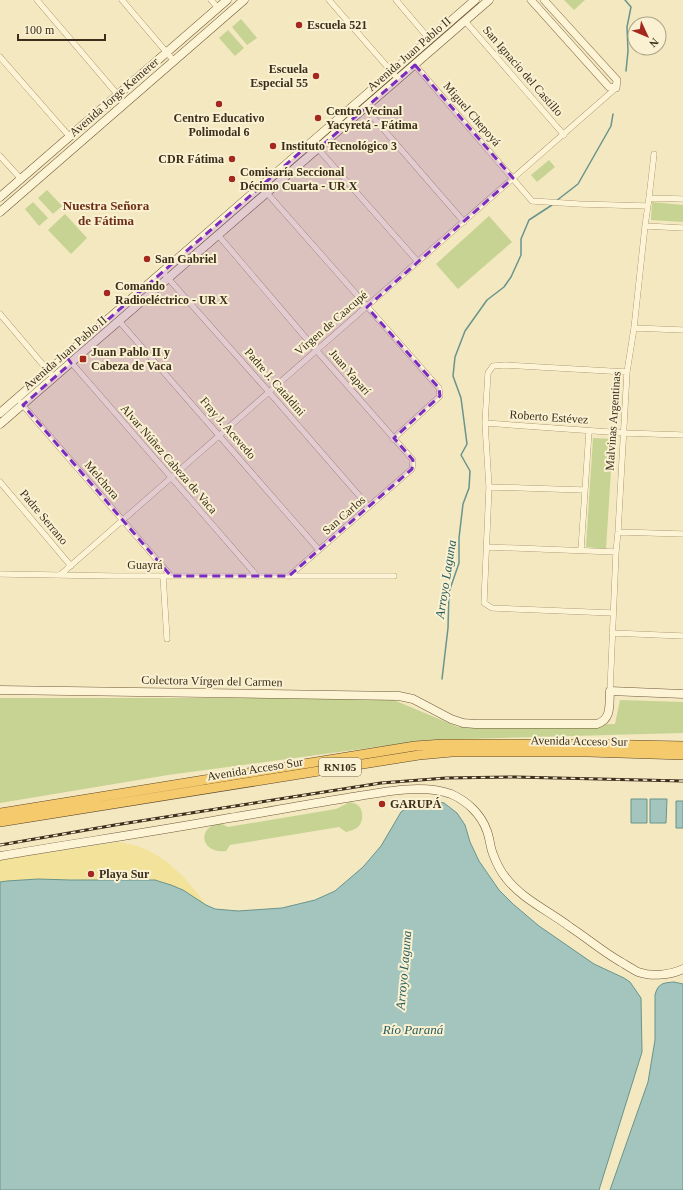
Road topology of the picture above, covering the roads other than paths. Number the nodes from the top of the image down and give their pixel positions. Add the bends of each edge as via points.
1 (37, 0) edge
2 (122, 0) edge
3 (211, 0) edge
4 (227, 0) edge
5 (244, 0) edge
6 (329, 0) edge
7 (396, 0) edge
8 (489, 0) edge
9 (531, 0) edge
10 (544, 0) edge
11 (470, 2) edge
12 (218, 8) junction
13 (465, 21) junction
14 (430, 40) junction
15 (167, 53) junction
16 (0, 57) edge
17 (174, 61) junction
18 (415, 65) junction
19 (392, 72) junction
20 (398, 79) junction
21 (616, 88) junction
22 (118, 94) junction
23 (365, 108) junction
24 (564, 135) junction
25 (70, 137) junction
26 (312, 142) junction
27 (318, 149) junction
28 (654, 154) dead end
29 (0, 156) edge
30 (514, 178) junction
31 (20, 179) junction
32 (267, 193) junction
33 (0, 197) edge
34 (649, 198) junction
35 (683, 199) edge
36 (647, 206) junction
37 (0, 212) edge
38 (464, 222) junction
39 (645, 226) junction
40 (683, 228) edge
41 (218, 235) junction
42 (418, 262) junction
43 (162, 272) junction
44 (168, 279) junction
45 (367, 307) junction
46 (0, 314) edge
47 (119, 321) junction
48 (634, 328) junction
49 (683, 330) edge
50 (317, 351) junction
51 (66, 356) junction
52 (71, 363) junction
53 (48, 371) junction
54 (627, 372) junction
55 (54, 378) junction
56 (270, 392) junction
57 (17, 398) junction
58 (22, 405) junction
59 (0, 413) edge
60 (1, 421) edge
61 (485, 424) junction
62 (589, 431) junction
63 (623, 433) junction
64 (683, 435) edge
65 (220, 436) junction
66 (393, 438) junction
67 (412, 469) joint
68 (171, 478) junction
69 (0, 482) edge
70 (489, 488) junction
71 (584, 490) junction
72 (370, 507) junction
73 (123, 520) junction
74 (618, 532) junction
75 (683, 534) edge
76 (487, 547) junction
77 (319, 550) junction
78 (581, 550) junction
79 (616, 552) junction
80 (71, 566) junction
81 (0, 574) edge
82 (60, 575) junction
83 (163, 576) junction
84 (171, 576) junction
85 (257, 576) junction
86 (289, 576) junction
87 (394, 576) dead end
88 (613, 613) junction
89 (612, 633) junction
90 (683, 636) edge
91 (167, 639) dead end
92 (0, 690) edge
93 (610, 691) junction
94 (683, 694) edge
95 (683, 746) edge
96 (683, 755) edge
97 (0, 813) edge
98 (0, 822) edge
99 (0, 856) edge
100 (683, 969) edge

1 - 22 street
2 - 15 street
3 - 12 street
4 - 12 main road, Avenida Jorge Kemerer
5 - 17 main road, Avenida Jorge Kemerer
6 - 19 street
7 - 14 street
8 - 13 main road, Avenida Juan Pablo II
9 - 21 street via 609,87
10 - 21 street via 617,80
11 - 14 main road, Avenida Juan Pablo II
12 - 15 main road, Avenida Jorge Kemerer
13 - 18 main road, Avenida Juan Pablo II
13 - 24 street, San Ignacio del Castillo
14 - 19 main road, Avenida Juan Pablo II
15 - 17 street
15 - 22 main road, Avenida Jorge Kemerer
16 - 25 street
17 - 37 main road, Avenida Jorge Kemerer
18 - 20 main road, Avenida Juan Pablo II
18 - 30 street, Miguel Chepoyá
19 - 20 street
19 - 26 main road, Avenida Juan Pablo II
20 - 23 main road, Avenida Juan Pablo II
21 - 24 street, Vírgen de Caacupé
22 - 25 main road, Avenida Jorge Kemerer
23 - 27 main road, Avenida Juan Pablo II
23 - 38 street
24 - 30 street, Vírgen de Caacupé
25 - 31 main road, Avenida Jorge Kemerer
26 - 27 street
26 - 43 main road, Avenida Juan Pablo II
27 - 32 main road, Avenida Juan Pablo II
27 - 42 street
28 - 34 street, Malvinas Argentinas
29 - 31 street
30 - 36 street, Miguel Chepoyá via 532,201
30 - 38 street, Vírgen de Caacupé
31 - 33 main road, Avenida Jorge Kemerer
32 - 41 main road, Avenida Juan Pablo II
32 - 45 street
34 - 35 street
34 - 36 street, Malvinas Argentinas
36 - 39 street, Malvinas Argentinas
38 - 42 street, Vírgen de Caacupé
39 - 40 street
39 - 48 street, Malvinas Argentinas
41 - 44 main road, Avenida Juan Pablo II
41 - 50 street, Juan Yaparí
42 - 45 street, Vírgen de Caacupé
43 - 44 street, Padre J. Cataldini
43 - 51 main road, Avenida Juan Pablo II
44 - 47 main road, Avenida Juan Pablo II
44 - 56 street, Padre J. Cataldini
45 - 50 street, Vírgen de Caacupé
45 - 66 street via 439,388 440,396
46 - 53 street
47 - 52 main road, Avenida Juan Pablo II
47 - 65 street, Fray J. Acevedo
48 - 49 street
48 - 54 street, Malvinas Argentinas
50 - 56 street, Vírgen de Caacupé
50 - 66 street, Juan Yaparí
51 - 52 street, Alvar Núñez Cabeza de Vaca
51 - 53 main road, Avenida Juan Pablo II
52 - 55 main road, Avenida Juan Pablo II
52 - 68 street, Alvar Núñez Cabeza de Vaca
53 - 55 street
53 - 57 main road, Avenida Juan Pablo II
54 - 61 street via 493,366 488,373
54 - 63 street, Malvinas Argentinas
55 - 58 main road, Avenida Juan Pablo II
56 - 65 street, Vírgen de Caacupé
56 - 72 street, Padre J. Cataldini
57 - 58 street, Melchora
57 - 59 main road, Avenida Juan Pablo II
58 - 60 main road, Avenida Juan Pablo II
58 - 73 street, Melchora
61 - 62 street, Roberto Estévez
61 - 70 street
62 - 63 street, Roberto Estévez
62 - 71 street
63 - 64 street, Roberto Estévez
63 - 74 street, Malvinas Argentinas
65 - 68 street, Vírgen de Caacupé
65 - 77 street, Fray J. Acevedo
66 - 67 street, Juan Yaparí via 412,460
67 - 72 street, San Carlos
68 - 73 street, Vírgen de Caacupé
68 - 85 street, Alvar Núñez Cabeza de Vaca
69 - 80 street, Padre Serrano
70 - 71 street
70 - 76 street
71 - 78 street
72 - 77 street, San Carlos
73 - 80 street, Vírgen de Caacupé
73 - 84 street, Melchora
74 - 75 street
74 - 79 street, Malvinas Argentinas
76 - 78 street
76 - 88 street via 484,603 492,608
77 - 86 street, San Carlos
78 - 79 street
79 - 88 street, Malvinas Argentinas
80 - 82 street, Vírgen de Caacupé
81 - 82 street, Guayrá
82 - 83 street, Guayrá
83 - 84 street, Guayrá
83 - 91 street
84 - 85 street, Guayrá
85 - 86 street, Guayrá
86 - 87 street, Guayrá
88 - 89 street, Malvinas Argentinas
89 - 90 street
89 - 93 street, Malvinas Argentinas
92 - 93 main road, Colectora Vírgen del Carmen via 399,696 413,699 451,720 475,724 597,724 608,716
93 - 94 main road
95 - 97 highway, Avenida Acceso Sur / RN105 via 415,746
96 - 98 highway, Avenida Acceso Sur / RN105 via 460,752 419,755
99 - 100 main road via 360,796 408,790 435,791 449,794 471,806 487,831 501,871 527,898 638,972 664,974

